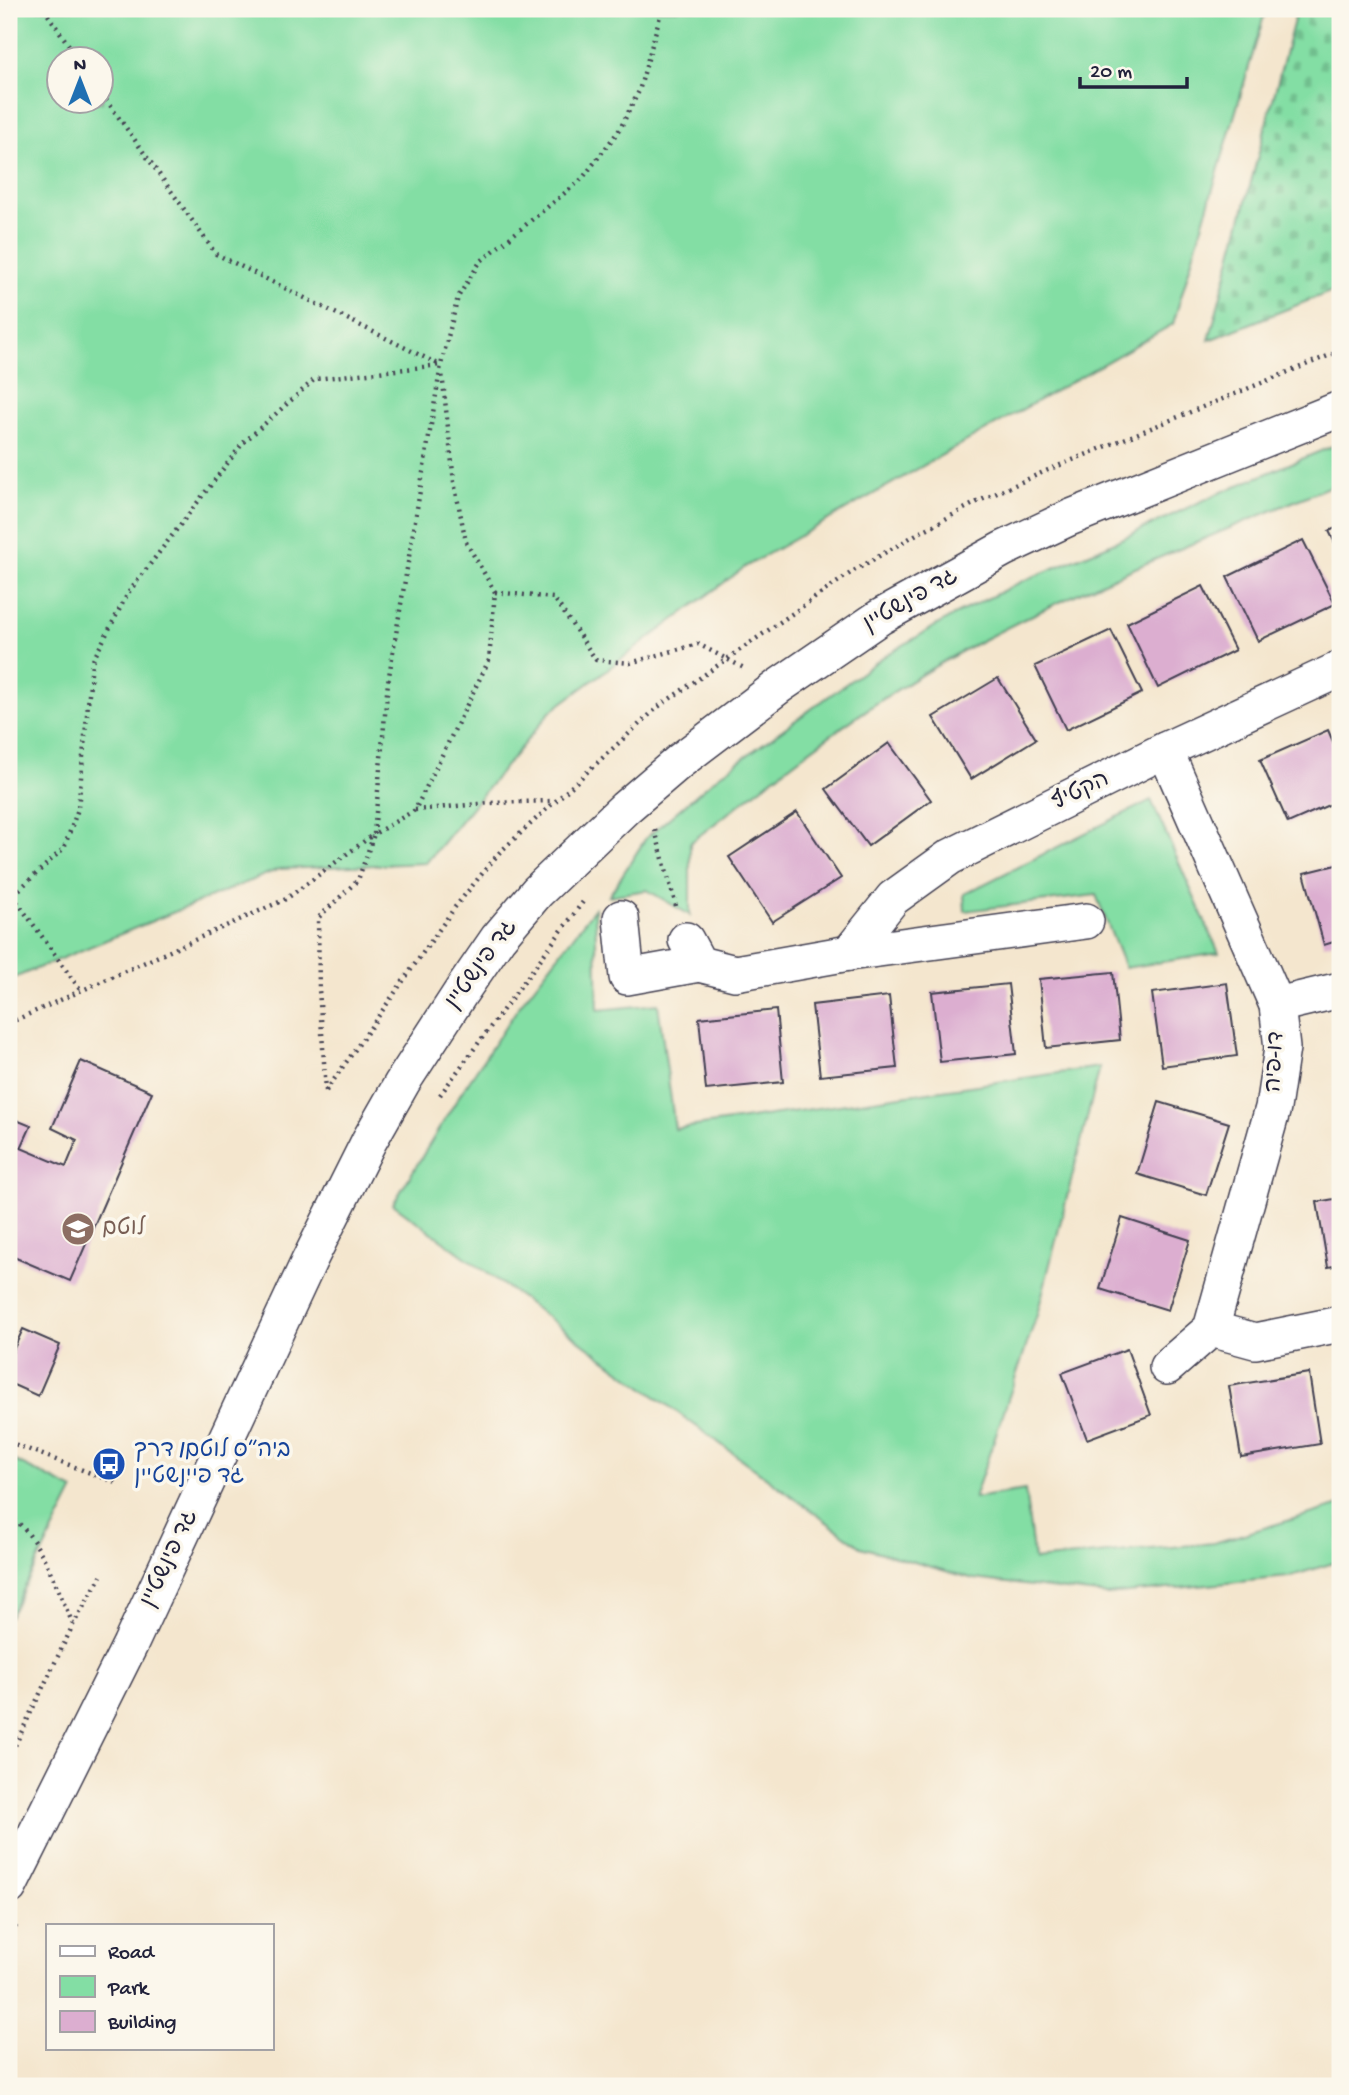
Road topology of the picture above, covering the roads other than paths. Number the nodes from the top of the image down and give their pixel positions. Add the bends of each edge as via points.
1 (1340, 409) edge
2 (1340, 669) edge
3 (1165, 750) junction
4 (621, 918) dead end
5 (1086, 921) dead end
6 (849, 953) junction
7 (1340, 990) edge
8 (1277, 1005) junction
9 (1340, 1324) edge
10 (1211, 1329) junction
11 (1167, 1367) dead end
12 (15, 1901) edge

1 - 12 street, גד פינשטיין via 1069,518 880,617 680,761 537,892 461,992 369,1141 309,1261
2 - 3 street, הקטיף
3 - 6 street, הקטיף via 950,857 893,898
3 - 8 street, דו-פיה
4 - 6 street via 627,977 692,952 734,973
5 - 6 street
7 - 8 street
8 - 10 street, דו-פיה via 1282,1048 1273,1108
9 - 10 street via 1255,1341
10 - 11 street

